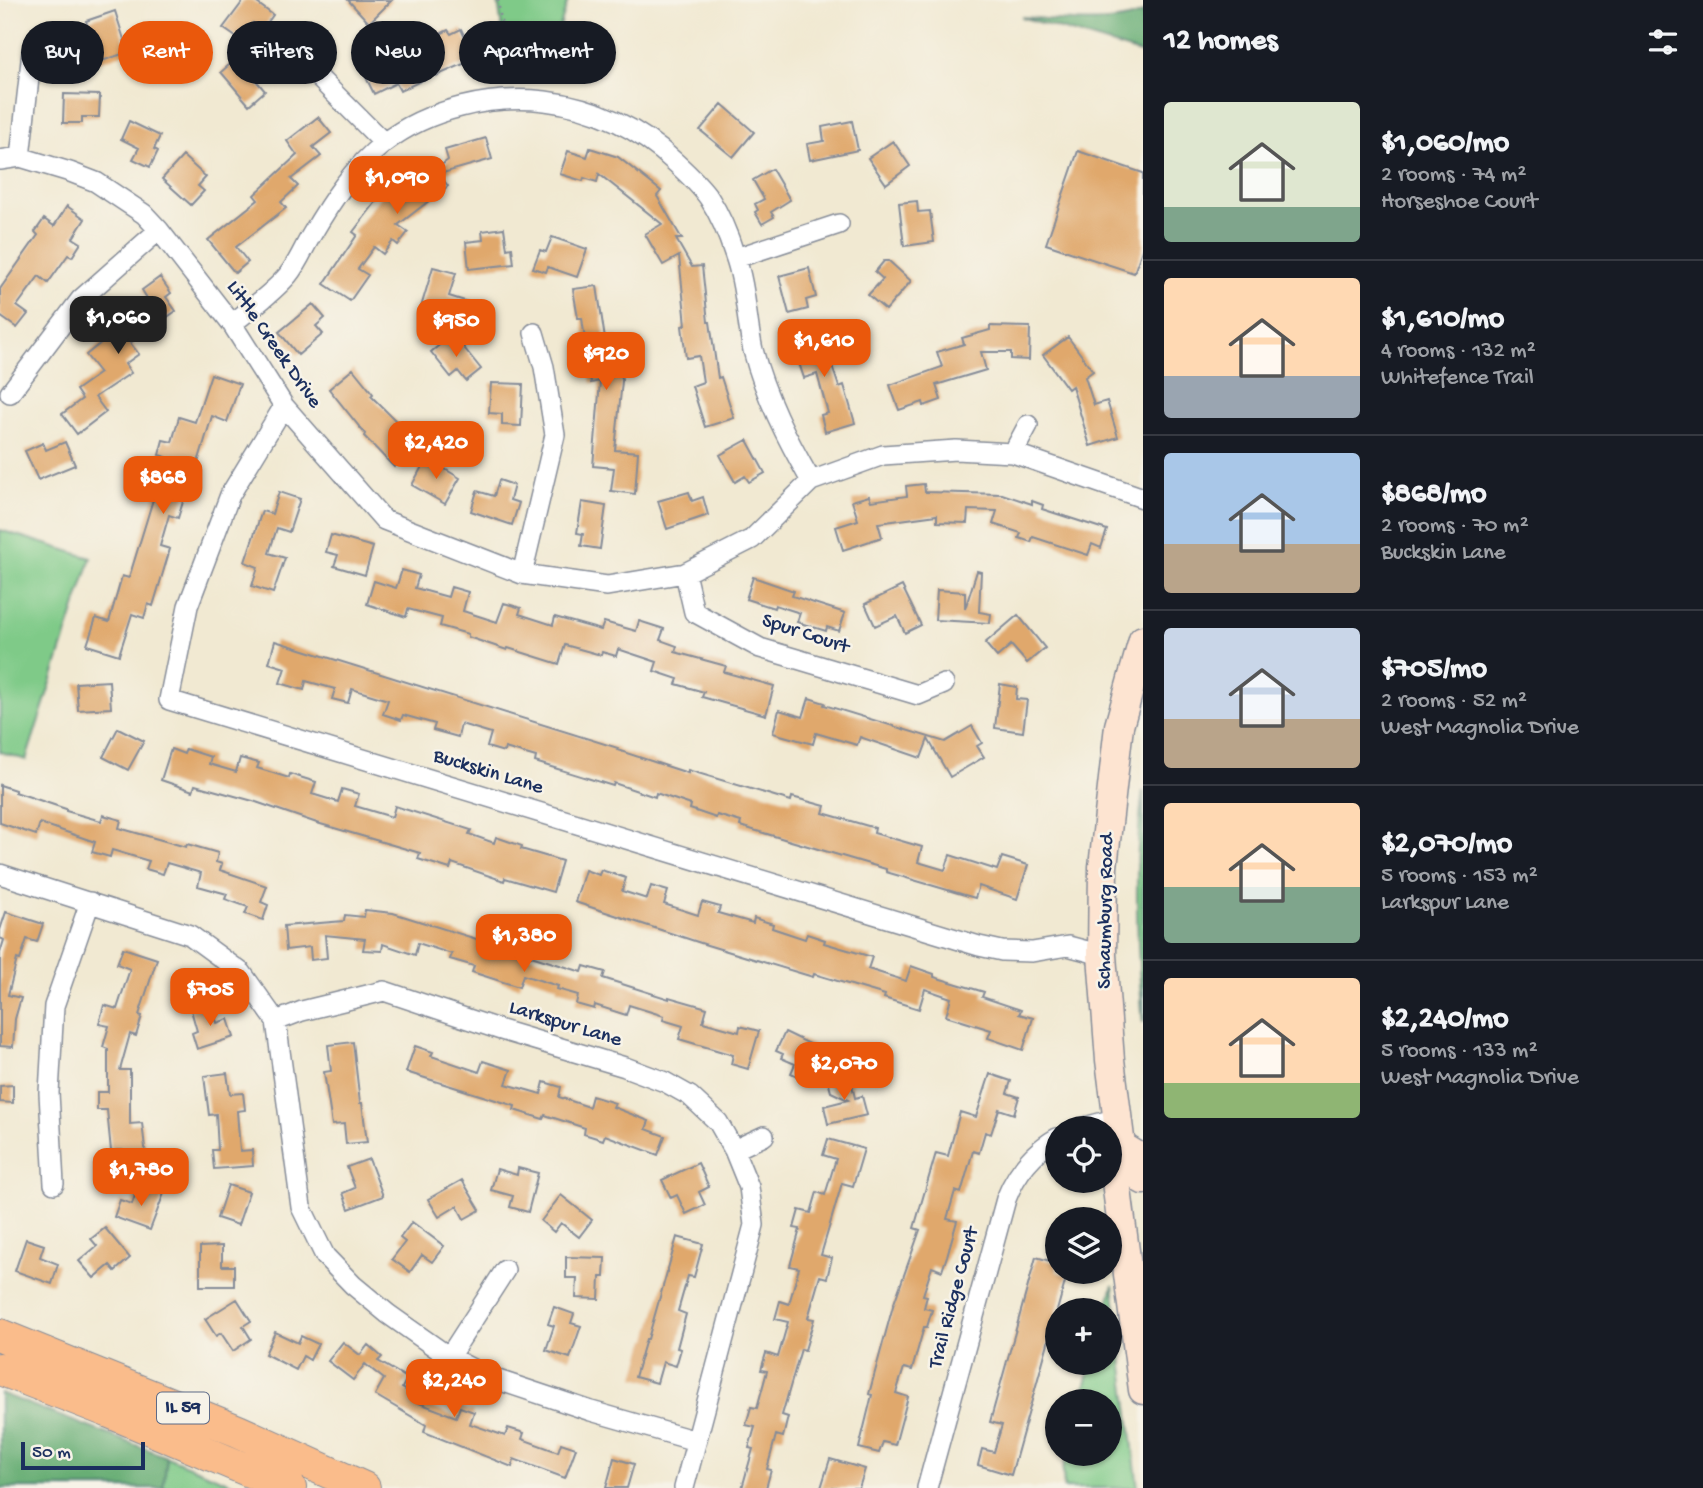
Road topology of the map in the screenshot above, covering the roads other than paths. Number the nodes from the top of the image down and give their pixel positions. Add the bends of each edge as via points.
1 (28, 84) edge
2 (325, 84) edge
3 (384, 143) junction
4 (20, 157) junction
5 (0, 160) edge
6 (839, 224) dead end
7 (159, 230) junction
8 (736, 258) junction
9 (232, 324) junction
10 (534, 333) dead end
11 (10, 393) dead end
12 (284, 406) junction
13 (1028, 425) dead end
14 (1013, 453) junction
15 (811, 481) junction
16 (1143, 498) edge
17 (522, 573) junction
18 (685, 573) junction
19 (1143, 640) edge
20 (944, 684) dead end
21 (0, 874) edge
22 (89, 902) junction
23 (1102, 955) junction
24 (276, 1021) junction
25 (1117, 1116) edge
26 (764, 1136) dead end
27 (1122, 1136) edge
28 (1045, 1148) edge
29 (734, 1150) junction
30 (1143, 1180) edge
31 (54, 1184) dead end
32 (1117, 1193) edge
33 (505, 1270) dead end
34 (0, 1335) edge
35 (449, 1357) junction
36 (0, 1369) edge
37 (1143, 1391) edge
38 (696, 1441) junction
39 (290, 1488) edge
40 (364, 1488) edge
41 (684, 1488) edge
42 (927, 1488) edge

1 - 4 street
2 - 3 street
3 - 8 street via 463,105 537,100 594,111 640,133 692,178 709,198
3 - 9 street via 341,185 289,273
4 - 5 street, Little Creek Drive
4 - 7 street, Little Creek Drive via 96,182
6 - 8 street
7 - 9 street, Little Creek Drive
7 - 11 street via 82,299
8 - 15 street via 762,377 786,438
9 - 12 street, Little Creek Drive
10 - 17 street via 555,435
12 - 17 street, Little Creek Drive via 384,520
12 - 23 street, Buckskin Lane via 230,495 188,606 169,700 979,946 1031,952 1068,946
13 - 14 street
14 - 15 street, Little Creek Drive via 956,450 883,455
14 - 16 street, Little Creek Drive
15 - 18 street, Little Creek Drive via 752,539
17 - 18 street, Little Creek Drive via 607,586
18 - 20 street, Spur Court via 694,612 760,648 918,695
19 - 23 main road, Schaumburg Road via 1119,726 1102,867
21 - 22 street
22 - 24 street via 190,935 242,973
22 - 31 street via 54,1006 49,1093
23 - 25 main road, Schaumburg Road
24 - 29 street, Larkspur Lane via 384,991 665,1082 718,1122
24 - 35 street via 301,1207 326,1256 388,1314
26 - 29 street
27 - 30 main road via 1139,1157
28 - 42 street, Trail Ridge Court via 1025,1165 1006,1199
29 - 38 street, Larkspur Lane via 749,1186 754,1225
32 - 37 main road
33 - 35 street
34 - 40 main road, IL 59 via 239,1431
35 - 38 street via 527,1392
36 - 39 main road, IL 59
38 - 41 street, Larkspur Lane

